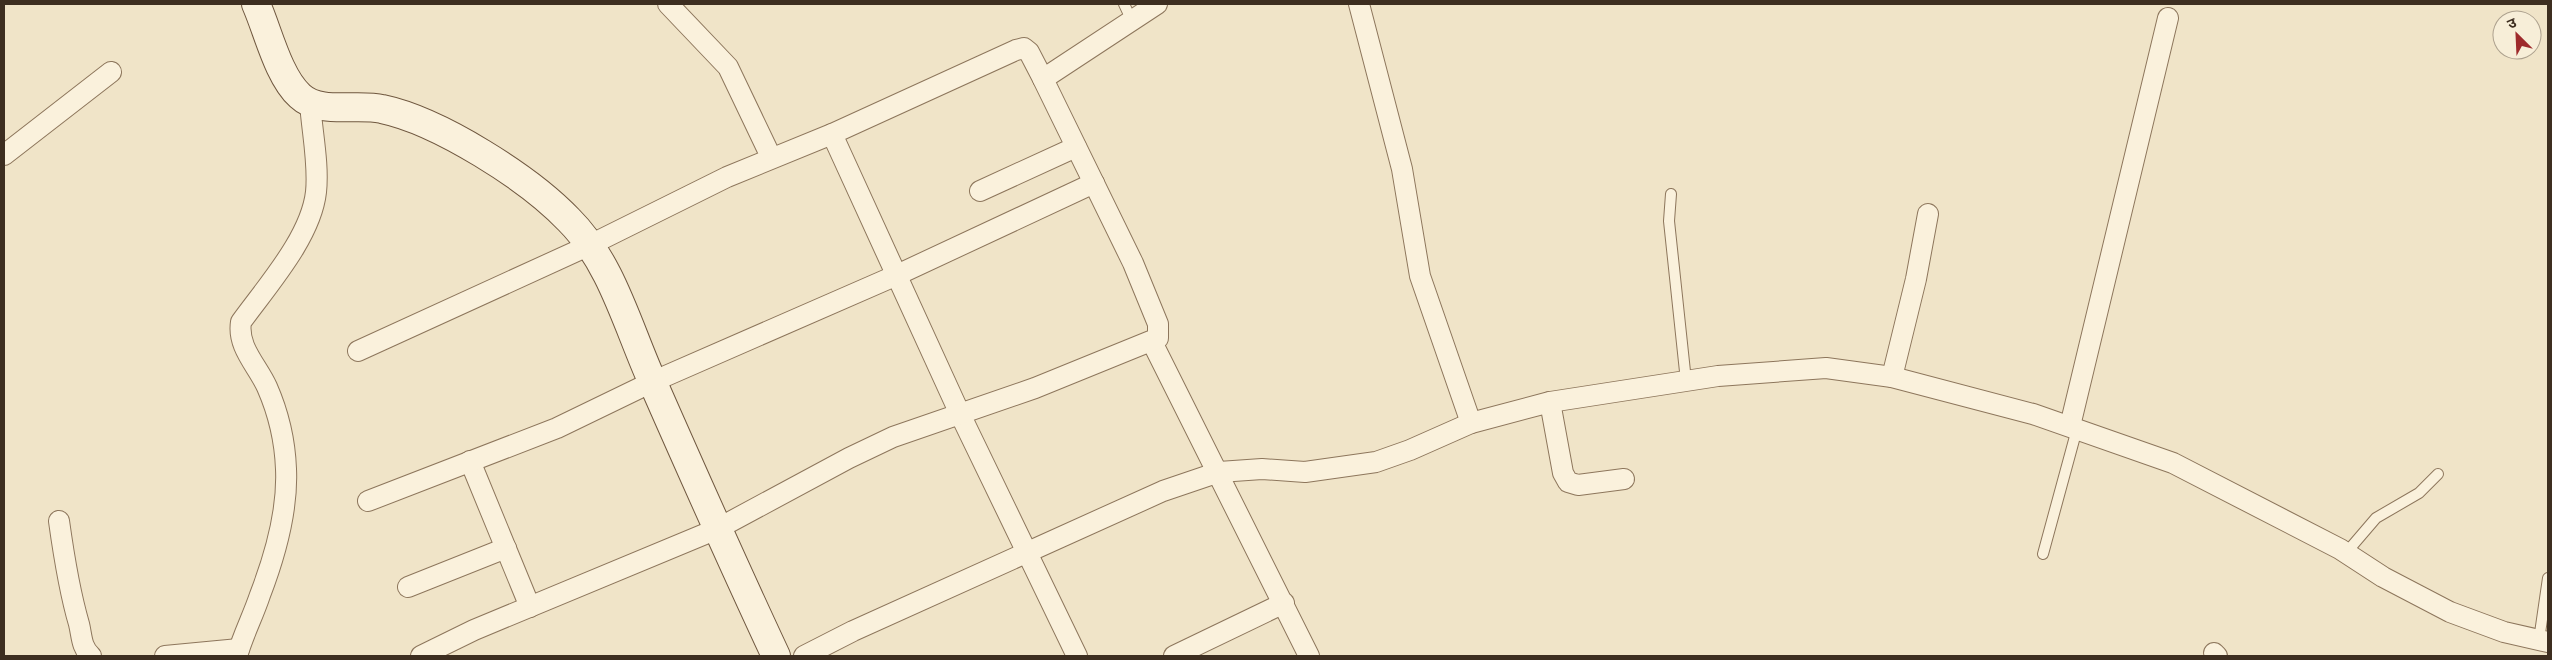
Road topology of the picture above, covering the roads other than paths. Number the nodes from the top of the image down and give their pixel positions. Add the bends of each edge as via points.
1 (256, 4) edge
2 (668, 4) edge
3 (1157, 4) edge
4 (1359, 4) edge
5 (1128, 12) edge
6 (2168, 18) dead end
7 (112, 72) dead end
8 (1043, 79) junction
9 (310, 104) junction
10 (832, 134) junction
11 (1076, 147) junction
12 (4, 155) edge
13 (771, 157) junction
14 (1094, 183) junction
15 (980, 191) dead end
16 (1671, 194) dead end
17 (1928, 214) dead end
18 (590, 245) junction
19 (897, 275) junction
20 (1152, 342) junction
21 (358, 351) dead end
22 (1892, 377) junction
23 (1686, 381) junction
24 (652, 382) junction
25 (1550, 402) junction
26 (960, 414) junction
27 (1471, 422) junction
28 (2074, 427) junction
29 (470, 461) junction
30 (1219, 472) junction
31 (2438, 474) dead end
32 (1624, 479) dead end
33 (368, 501) dead end
34 (59, 521) dead end
35 (717, 530) junction
36 (506, 548) junction
37 (2346, 553) junction
38 (1027, 554) junction
39 (2043, 554) dead end
40 (2548, 578) edge
41 (408, 587) dead end
42 (1284, 604) junction
43 (530, 607) junction
44 (2544, 648) edge
45 (238, 652) edge
46 (91, 656) edge
47 (165, 656) edge
48 (421, 656) edge
49 (776, 656) edge
50 (804, 656) edge
51 (1077, 656) edge
52 (1174, 656) edge
53 (1309, 656) edge

1 - 9 main road via 287,78 299,96
2 - 13 street via 728,67
3 - 5 street
4 - 27 street via 1402,169 1420,276
5 - 8 street
6 - 28 street
7 - 12 street
8 - 10 street via 1029,52 1024,48 1016,50
8 - 11 street
9 - 18 main road via 381,108 435,129 492,160 548,199
9 - 45 street via 316,176 314,206 290,254 241,322 239,333 275,408 286,469 285,498 275,550
10 - 13 street
10 - 19 street
11 - 14 street
11 - 15 street
13 - 18 street
14 - 19 street
14 - 20 street via 1158,324 1159,335
16 - 23 lane via 1669,221
17 - 22 street
18 - 21 street
18 - 24 main road
19 - 24 street
19 - 26 street
20 - 26 street
20 - 30 street
22 - 23 street via 1826,368
22 - 28 street
23 - 25 street
24 - 29 street via 557,428
24 - 35 main road
25 - 27 street
25 - 32 street via 1563,473 1568,482 1578,485
26 - 35 street via 893,437 849,458
26 - 38 street
27 - 30 street via 1376,462 1305,472 1262,468
28 - 37 street via 2173,463
28 - 39 lane
29 - 33 street
29 - 36 street
30 - 38 street via 1163,491
30 - 42 street
31 - 37 lane via 2419,493 2376,518
34 - 46 street via 68,588 82,641
35 - 43 street
35 - 49 main road
36 - 41 street
36 - 43 street
37 - 44 street via 2383,577 2450,612
38 - 50 street via 852,631
38 - 51 street
40 - 44 lane
42 - 52 street
42 - 53 street
43 - 48 street
45 - 47 street

